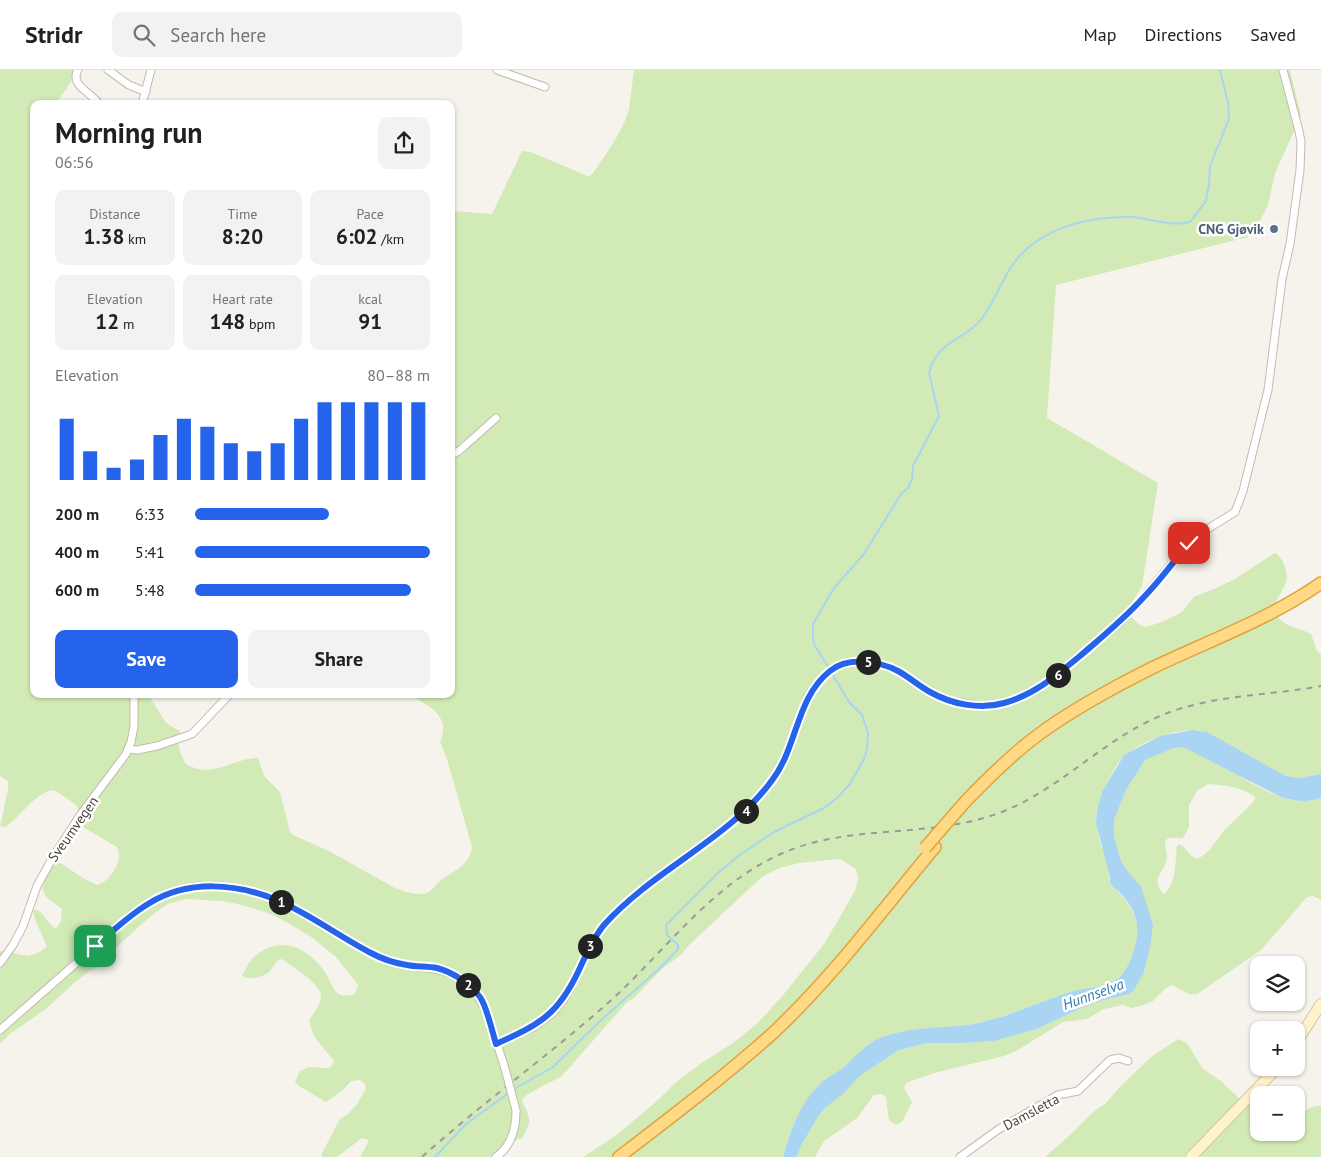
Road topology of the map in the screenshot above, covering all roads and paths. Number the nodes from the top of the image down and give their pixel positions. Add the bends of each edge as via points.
1 (78, 70) edge
2 (108, 70) edge
3 (151, 70) edge
4 (497, 70) edge
5 (1283, 70) edge
6 (545, 87) dead end
7 (146, 92) junction
8 (95, 100) edge
9 (143, 100) edge
10 (496, 418) dead end
11 (455, 453) edge
12 (1321, 582) edge
13 (1321, 591) edge
14 (134, 698) edge
15 (225, 698) edge
16 (128, 749) junction
17 (969, 802) junction
18 (930, 848) junction
19 (0, 963) edge
20 (1321, 1004) edge
21 (1305, 1029) edge
22 (0, 1030) edge
23 (496, 1044) junction
24 (1128, 1061) dead end
25 (1269, 1076) edge
26 (496, 1157) edge
27 (610, 1157) edge
28 (619, 1157) edge
29 (960, 1157) edge
30 (1191, 1157) edge

1 - 8 street via 76,81
2 - 7 street
3 - 7 street
4 - 6 street
5 - 23 street via 1299,131 1300,170 1268,390 1235,512 1193,538 1118,623 1052,679 1023,696 1002,704 980,706 931,693 897,670 874,662 848,662 832,669 808,696 790,750 774,778 747,810 621,907 592,942 571,986 553,1013 534,1027
7 - 9 street
10 - 11 street
12 - 17 highway via 1272,612 1093,698 1023,747
13 - 17 highway via 1268,622 1098,703 1048,735
14 - 16 street, Sveumvegen via 134,726
15 - 16 street via 192,734 157,746
16 - 19 street, Sveumvegen via 53,857 37,886 18,936
17 - 18 highway
18 - 27 highway via 775,1021 726,1065
18 - 28 highway via 839,963 773,1032 684,1108
20 - 21 main road
22 - 23 street via 132,914 172,892 213,886 243,889 278,901 390,961 436,968 454,975 481,998
23 - 26 street, bridge via 516,1110 512,1138
24 - 29 street, Damsletta via 1110,1060 1078,1091 1058,1096 999,1129
25 - 30 main road

